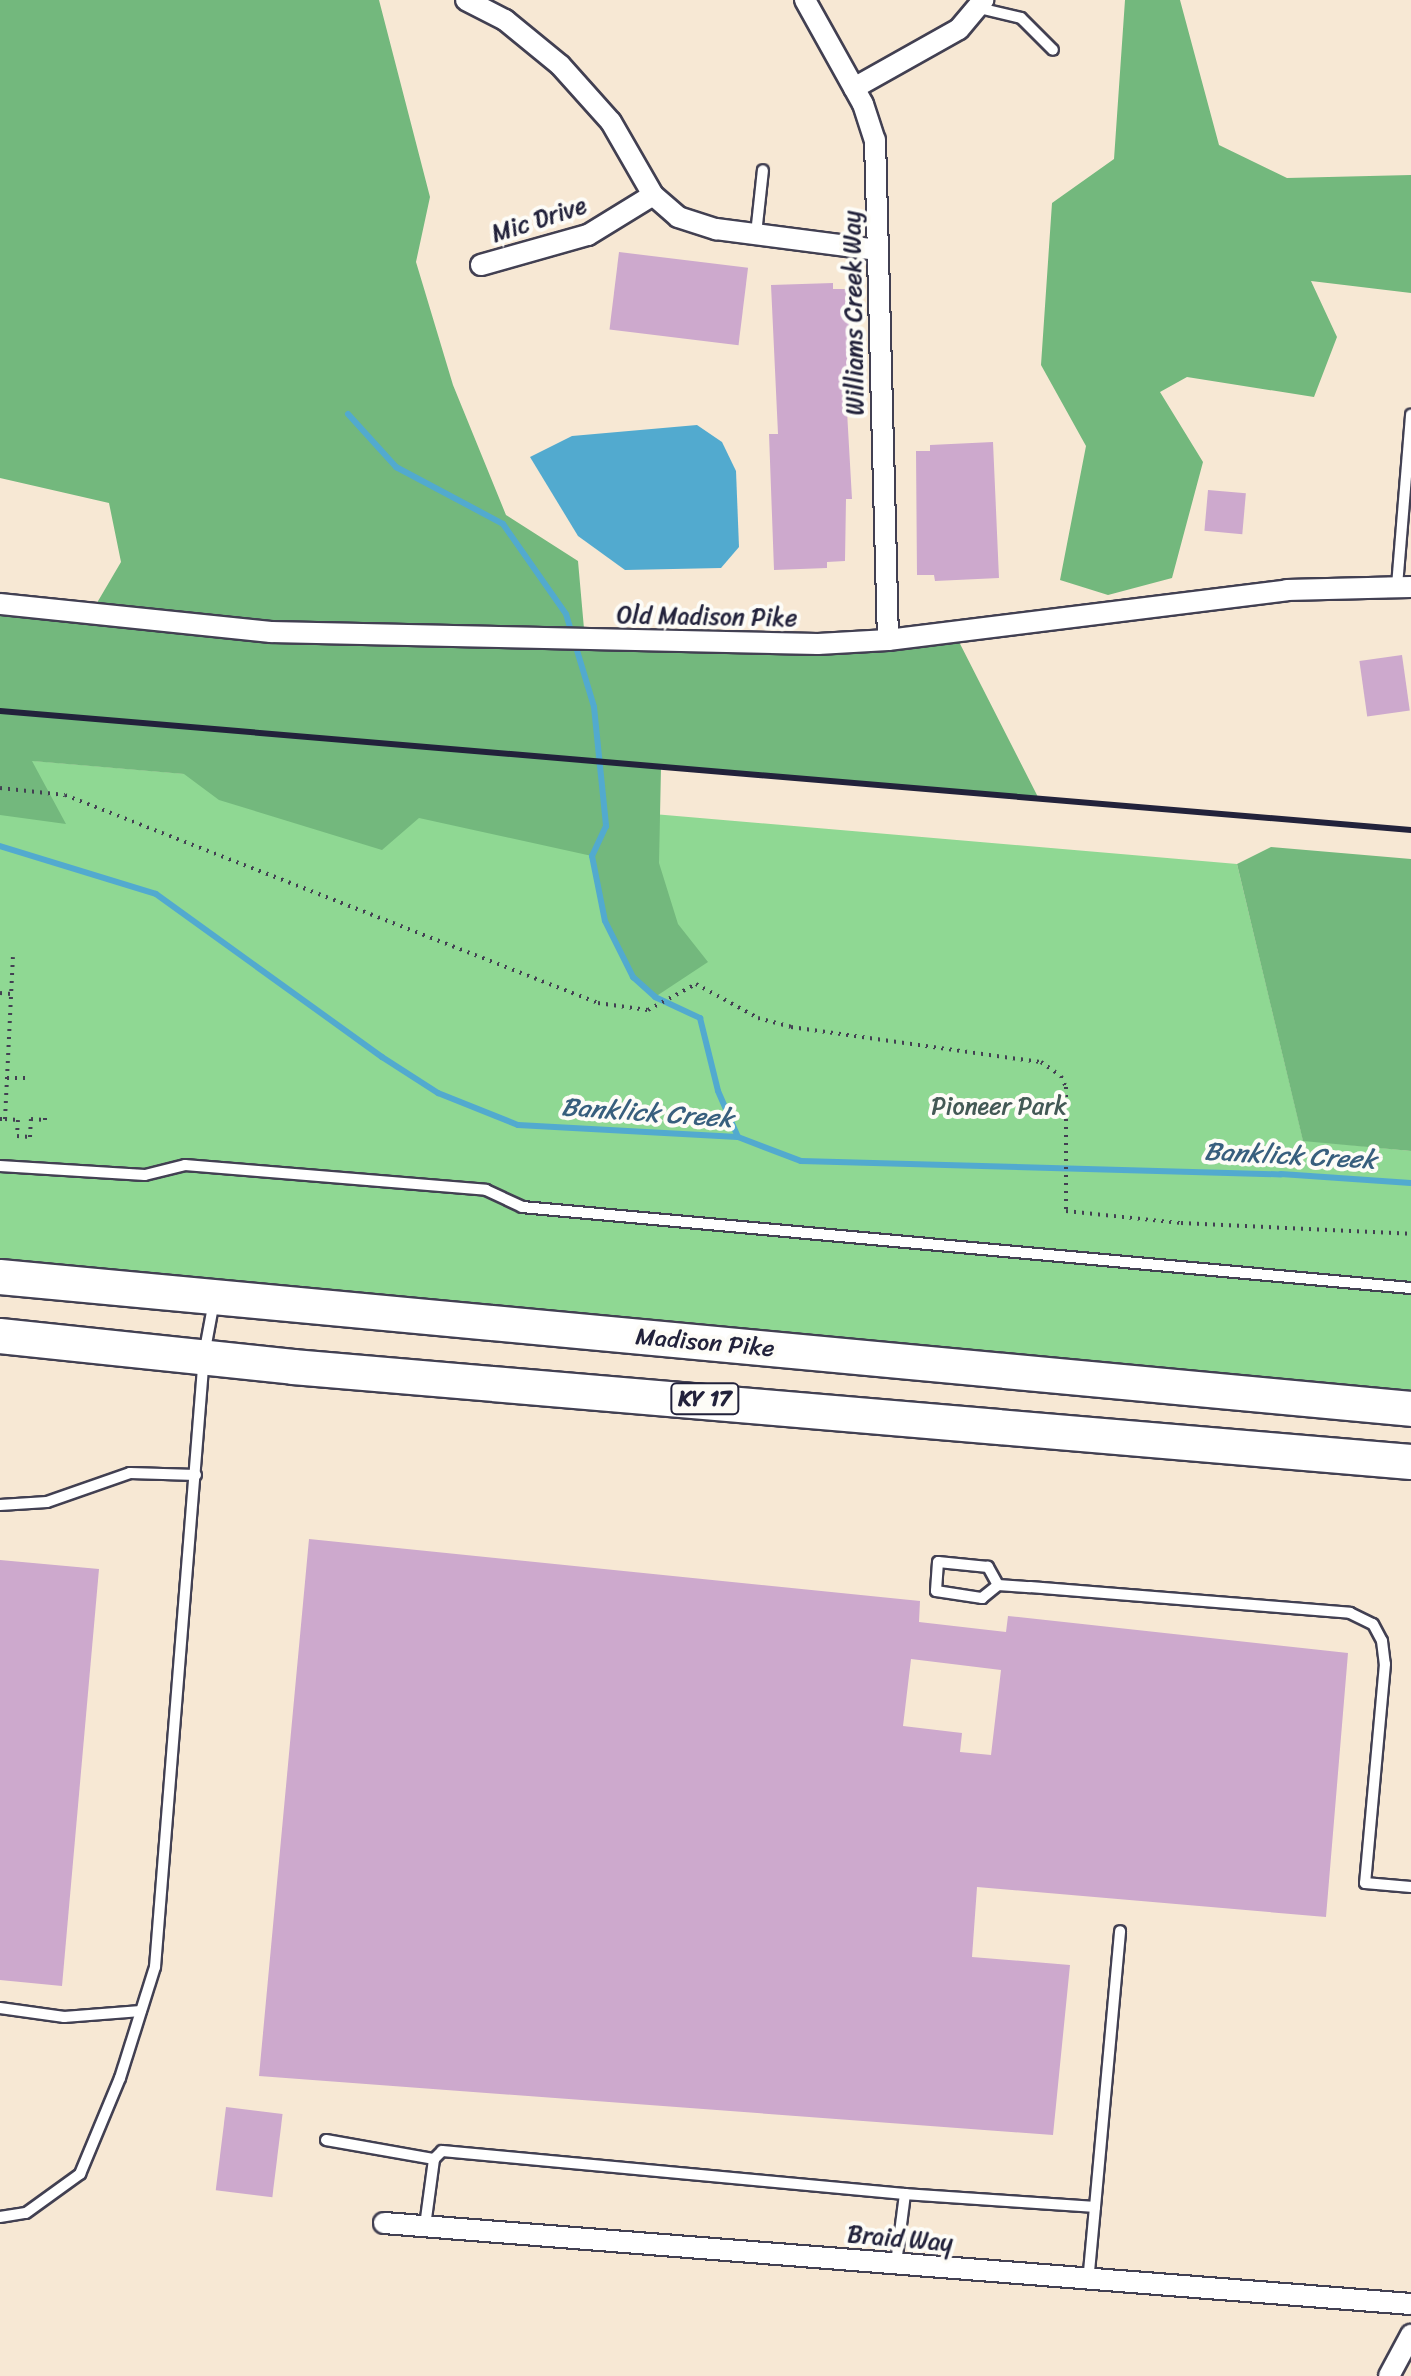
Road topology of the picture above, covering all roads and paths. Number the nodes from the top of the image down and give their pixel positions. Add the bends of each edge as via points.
1 (466, 0) edge
2 (805, 0) edge
3 (981, 4) edge
4 (1053, 50) dead end
5 (854, 88) junction
6 (763, 170) dead end
7 (653, 195) junction
8 (756, 234) junction
9 (878, 250) junction
10 (481, 265) dead end
11 (1411, 415) edge
12 (1404, 586) edge
13 (0, 604) edge
14 (888, 640) junction
15 (0, 788) edge
16 (13, 957) dead end
17 (0, 993) edge
18 (11, 994) junction
19 (7, 1078) junction
20 (29, 1078) dead end
21 (45, 1115) dead end
22 (2, 1119) edge
23 (0, 1166) edge
24 (1411, 1234) edge
25 (0, 1277) edge
26 (1411, 1288) edge
27 (214, 1299) junction
28 (0, 1336) edge
29 (204, 1355) junction
30 (1411, 1409) edge
31 (1411, 1462) edge
32 (196, 1475) junction
33 (0, 1505) edge
34 (998, 1585) junction
35 (1411, 1887) edge
36 (1120, 1931) dead end
37 (0, 2008) edge
38 (141, 2011) junction
39 (326, 2140) dead end
40 (434, 2159) junction
41 (905, 2194) junction
42 (1095, 2207) junction
43 (0, 2217) edge
44 (384, 2223) dead end
45 (425, 2226) junction
46 (896, 2265) junction
47 (1088, 2282) junction
48 (1411, 2304) edge
49 (1411, 2335) edge
50 (1389, 2376) edge

1 - 7 street via 505,20 560,65 611,122
2 - 5 street, Williams Creek Way
3 - 4 lane via 1021,18
3 - 5 street via 959,29
5 - 9 street, Williams Creek Way via 875,140
6 - 8 lane
7 - 8 street via 678,217
7 - 10 street, Mic Drive via 588,235
8 - 9 street
9 - 14 street, Williams Creek Way
11 - 12 lane
12 - 14 street, Old Madison Pike via 1287,590
13 - 14 street, Old Madison Pike via 271,632 637,642
15 - 24 path via 65,795 598,1003 639,1011 658,1007 688,985 708,988 758,1018 791,1027 1041,1062 1061,1076 1067,1100 1066,1211 1181,1223
16 - 18 path
17 - 18 path
18 - 19 path
19 - 20 path
19 - 22 path
21 - 22 path via 45,1120 31,1119 30,1137 17,1136 18,1120
23 - 26 lane via 145,1175 185,1165 486,1190 522,1207
25 - 27 main road, Madison Pike / KY 17
27 - 29 lane
27 - 30 main road, Madison Pike / KY 17
28 - 29 main road, KY 17
29 - 31 main road, KY 17 via 293,1367
29 - 32 lane
32 - 33 lane via 130,1473 47,1502
32 - 38 lane via 155,1967
34 - 34 lane via 982,1598 936,1591 938,1562 988,1567
34 - 35 lane via 1350,1613 1373,1624 1385,1664 1365,1883
36 - 42 lane
37 - 38 lane via 64,2017
38 - 43 lane via 80,2174 26,2213
39 - 40 lane
40 - 41 lane via 442,2151
40 - 45 lane
41 - 42 lane
41 - 46 lane
42 - 47 lane
44 - 45 street, Braid Way
45 - 46 street, Braid Way
46 - 47 street, Braid Way
47 - 48 street, Braid Way
49 - 50 street

